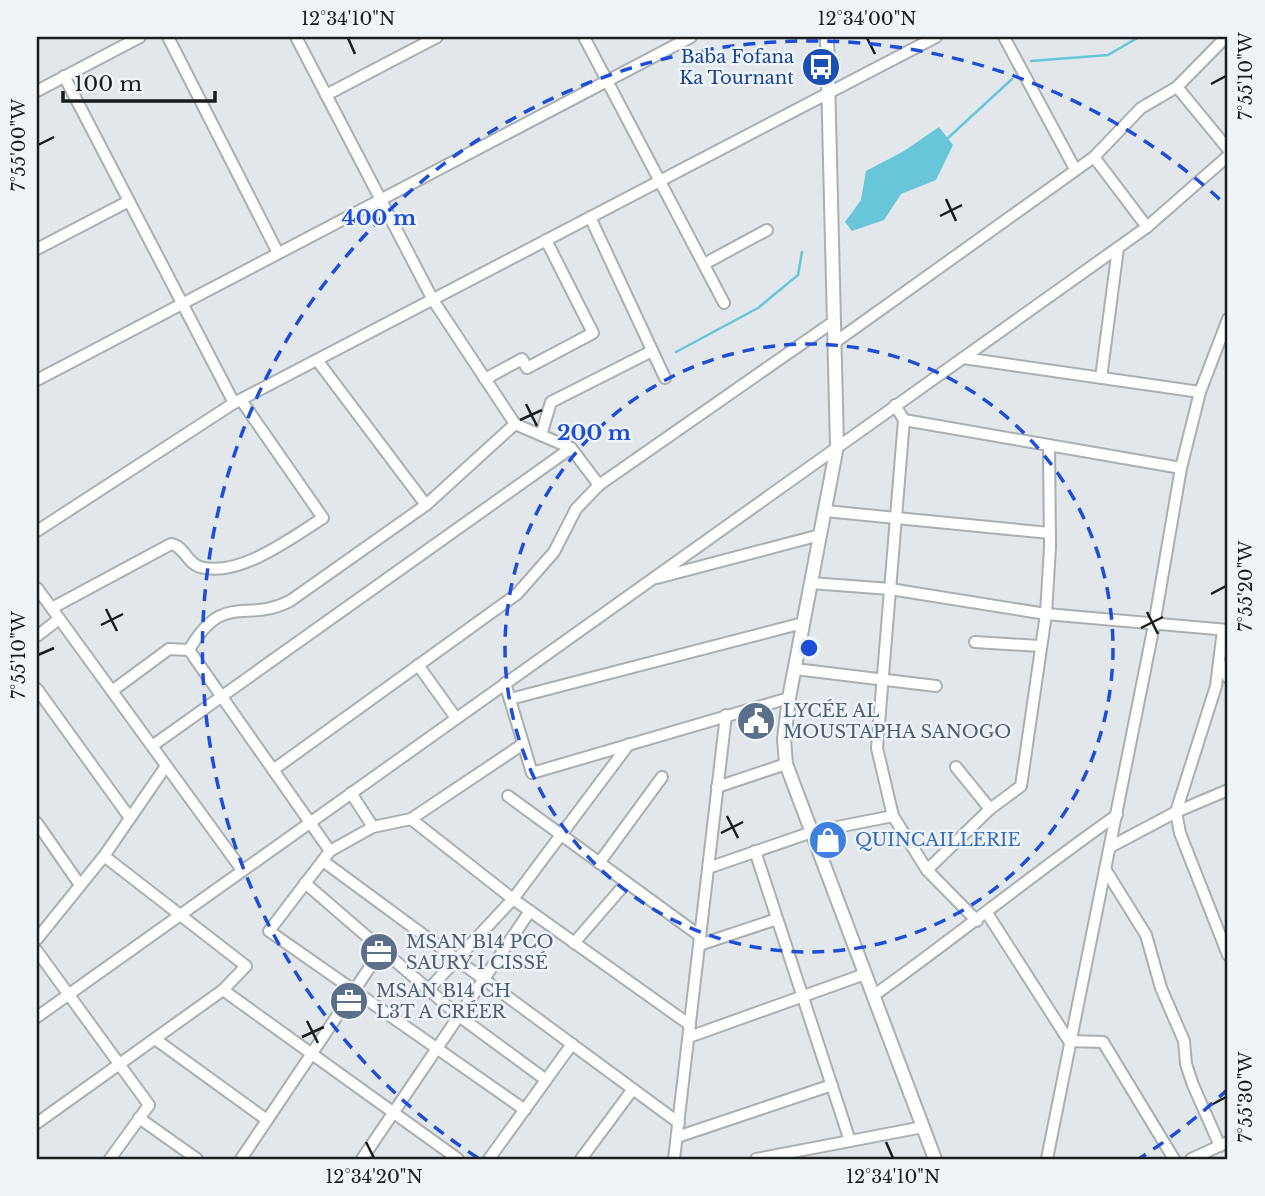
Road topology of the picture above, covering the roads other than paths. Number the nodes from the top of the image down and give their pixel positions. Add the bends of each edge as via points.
1 (140, 37) edge
2 (168, 37) edge
3 (296, 37) edge
4 (437, 37) edge
5 (584, 37) edge
6 (691, 37) edge
7 (827, 37) edge
8 (936, 37) edge
9 (1004, 37) edge
10 (1226, 37) edge
11 (64, 76) junction
12 (607, 81) junction
13 (1177, 87) junction
14 (37, 91) edge
15 (829, 93) junction
16 (326, 95) junction
17 (1228, 149) edge
18 (1228, 156) edge
19 (1094, 157) junction
20 (1075, 169) junction
21 (660, 181) junction
22 (380, 200) junction
23 (129, 201) junction
24 (590, 217) junction
25 (1147, 227) junction
26 (767, 230) dead end
27 (546, 240) junction
28 (1118, 248) junction
29 (37, 249) edge
30 (278, 253) junction
31 (704, 264) junction
32 (433, 300) junction
33 (182, 303) junction
34 (724, 303) dead end
35 (1228, 319) edge
36 (833, 322) junction
37 (834, 343) junction
38 (652, 351) junction
39 (963, 358) junction
40 (317, 360) junction
41 (665, 378) dead end
42 (1101, 378) junction
43 (485, 379) junction
44 (37, 380) edge
45 (1200, 392) junction
46 (237, 402) junction
47 (895, 405) junction
48 (904, 420) junction
49 (515, 424) junction
50 (541, 435) junction
51 (1049, 445) junction
52 (837, 446) junction
53 (571, 448) junction
54 (1181, 468) junction
55 (599, 485) junction
56 (426, 505) junction
57 (825, 511) junction
58 (896, 518) junction
59 (37, 531) edge
60 (1050, 533) junction
61 (820, 535) junction
62 (648, 581) junction
63 (811, 583) junction
64 (37, 588) edge
65 (891, 589) junction
66 (52, 608) junction
67 (1046, 614) junction
68 (59, 619) junction
69 (803, 623) junction
70 (1154, 625) junction
71 (1226, 630) edge
72 (37, 636) edge
73 (975, 642) dead end
74 (1040, 646) junction
75 (189, 650) junction
76 (1219, 661) junction
77 (418, 665) junction
78 (795, 669) junction
79 (1228, 678) edge
80 (883, 680) junction
81 (505, 683) junction
82 (936, 686) dead end
83 (37, 689) edge
84 (112, 691) junction
85 (222, 696) junction
86 (789, 698) junction
87 (510, 699) junction
88 (726, 715) junction
89 (456, 718) junction
90 (523, 744) junction
91 (629, 744) junction
92 (152, 746) junction
93 (786, 764) junction
94 (166, 766) junction
95 (957, 767) dead end
96 (273, 770) junction
97 (663, 777) dead end
98 (717, 787) junction
99 (1228, 790) edge
100 (351, 793) junction
101 (508, 796) dead end
102 (990, 809) junction
103 (1176, 812) junction
104 (1117, 814) junction
105 (893, 816) junction
106 (130, 818) junction
107 (411, 819) junction
108 (310, 822) junction
109 (37, 823) edge
110 (373, 827) junction
111 (812, 832) junction
112 (563, 836) junction
113 (1110, 847) junction
114 (330, 851) junction
115 (755, 851) junction
116 (104, 856) junction
117 (323, 860) junction
118 (599, 863) junction
119 (708, 869) junction
120 (1105, 869) junction
121 (242, 870) junction
122 (927, 870) junction
123 (305, 883) junction
124 (626, 883) junction
125 (80, 885) junction
126 (513, 899) junction
127 (530, 911) junction
128 (986, 913) junction
129 (181, 914) junction
130 (777, 919) junction
131 (977, 922) junction
132 (37, 939) edge
133 (699, 940) junction
134 (574, 943) junction
135 (382, 949) junction
136 (37, 951) edge
137 (1228, 955) edge
138 (456, 959) junction
139 (866, 974) junction
140 (484, 979) junction
141 (429, 989) junction
142 (223, 990) junction
143 (354, 990) junction
144 (68, 994) junction
145 (803, 996) junction
146 (873, 996) junction
147 (459, 1016) junction
148 (37, 1017) edge
149 (689, 1031) junction
150 (155, 1039) junction
151 (1069, 1041) junction
152 (572, 1044) junction
153 (437, 1049) junction
154 (312, 1054) junction
155 (119, 1064) junction
156 (546, 1080) junction
157 (832, 1085) junction
158 (632, 1089) junction
159 (524, 1110) junction
160 (393, 1113) junction
161 (139, 1118) junction
162 (267, 1120) junction
163 (37, 1123) edge
164 (679, 1123) junction
165 (923, 1127) junction
166 (677, 1138) junction
167 (850, 1141) junction
168 (1224, 1144) edge
169 (672, 1157) edge
170 (110, 1159) edge
171 (197, 1159) edge
172 (241, 1159) edge
173 (362, 1159) edge
174 (458, 1159) edge
175 (489, 1159) edge
176 (580, 1159) edge
177 (756, 1159) edge
178 (935, 1159) edge
179 (1047, 1159) edge
180 (1174, 1159) edge
181 (1191, 1159) edge

1 - 11 street
2 - 30 street
3 - 16 street
4 - 16 street
5 - 12 street
6 - 12 street
7 - 15 street
8 - 15 street
9 - 20 street
10 - 13 street
11 - 14 street
11 - 23 street
12 - 21 street
12 - 22 street
13 - 17 street
13 - 19 street via 1141,108
15 - 21 street
15 - 36 street
16 - 22 street
18 - 25 street
19 - 20 street
19 - 25 street
20 - 37 street
21 - 24 street
21 - 31 street
22 - 30 street
22 - 32 street
23 - 29 street
23 - 33 street
24 - 27 street
24 - 38 street
25 - 28 street
26 - 31 street
27 - 32 street
27 - 43 street via 593,333 527,368 522,359
28 - 39 street
28 - 42 street
30 - 33 street
31 - 34 street
32 - 40 street
32 - 43 street
33 - 44 street
33 - 46 street
35 - 45 street
36 - 37 street
36 - 55 street
37 - 52 street
38 - 41 street
38 - 50 street via 551,402
39 - 42 street
39 - 47 street
40 - 46 street
40 - 56 street
42 - 45 street
43 - 49 street
45 - 54 street
46 - 59 street
46 - 66 street via 323,518 243,564 202,568 172,544
47 - 48 street
47 - 52 street
48 - 51 street
48 - 58 street
49 - 50 street
49 - 56 street
50 - 53 street
51 - 54 street
51 - 60 street
52 - 57 street
52 - 62 street
53 - 55 street
53 - 85 street
54 - 70 street
55 - 77 street via 576,509 554,552 517,594
56 - 75 street via 290,601 273,610 235,610 217,618 201,630
57 - 58 street
57 - 61 street
58 - 60 street
58 - 65 street
60 - 67 street
61 - 62 street
61 - 63 street
62 - 81 street
63 - 65 street
63 - 69 street
64 - 66 street
65 - 67 street
65 - 80 street
66 - 68 street
67 - 70 street
67 - 74 street
68 - 72 street
68 - 84 street
69 - 78 street
69 - 87 street
70 - 71 street
70 - 104 street
71 - 76 street
73 - 74 street
74 - 102 street via 1021,786
75 - 84 street via 169,649
75 - 85 street
76 - 79 street
76 - 103 street via 1216,686
77 - 89 street
77 - 96 street
78 - 80 street
78 - 86 street
80 - 82 street
80 - 105 street via 877,748
81 - 87 street
81 - 89 street
83 - 106 street
84 - 92 street
85 - 92 street
85 - 96 street
86 - 88 street
86 - 93 street
87 - 90 street
88 - 91 street
88 - 98 street
89 - 100 street
90 - 91 street via 532,773
90 - 107 street
91 - 112 street
92 - 94 street
93 - 98 street
93 - 111 street
94 - 106 street
94 - 121 street
95 - 102 street
96 - 108 street
97 - 118 street
98 - 119 street
99 - 103 street
100 - 108 street
100 - 110 street
101 - 112 street
102 - 122 street
103 - 113 street
103 - 137 street via 1184,846
104 - 113 street
104 - 128 street
105 - 111 street
105 - 122 street
106 - 116 street
107 - 110 street
107 - 126 street
108 - 114 street
108 - 121 street
109 - 125 street
110 - 114 street
111 - 115 street
111 - 139 street
112 - 118 street
112 - 126 street
113 - 120 street
114 - 117 street
115 - 119 street
115 - 130 street
116 - 125 street
116 - 129 street
117 - 123 street
117 - 138 street
118 - 124 street
119 - 133 street
120 - 151 street
120 - 168 street via 1143,928 1161,988 1184,1041 1193,1085
121 - 129 street
122 - 131 street
123 - 135 street
123 - 143 street via 269,930
124 - 133 street
124 - 134 street
125 - 132 street
126 - 127 street
126 - 138 street
127 - 134 street
127 - 140 street
128 - 131 street
128 - 151 street
129 - 142 street via 246,965
129 - 144 street
130 - 133 street
130 - 145 street
131 - 146 street
133 - 149 street
134 - 149 street
135 - 141 street
135 - 143 street
136 - 144 street
138 - 140 street
138 - 141 street
139 - 145 street
139 - 146 street
140 - 147 street
140 - 152 street
141 - 147 street
142 - 150 street
142 - 154 street
143 - 153 street
143 - 154 street
144 - 148 street
144 - 155 street
145 - 149 street
145 - 157 street
146 - 165 street
147 - 153 street
147 - 156 street
149 - 164 street
150 - 155 street
150 - 162 street
151 - 179 street
151 - 180 street via 1103,1042
152 - 156 street
152 - 158 street
153 - 159 street
153 - 160 street
154 - 160 street
154 - 162 street
155 - 161 street via 149,1105
155 - 163 street
156 - 159 street
157 - 166 street
157 - 167 street
158 - 164 street
158 - 176 street
159 - 175 street
160 - 173 street
160 - 174 street
161 - 170 street
161 - 171 street
162 - 172 street
164 - 166 street
165 - 167 street
165 - 178 street
166 - 169 street
167 - 177 street
168 - 181 street

